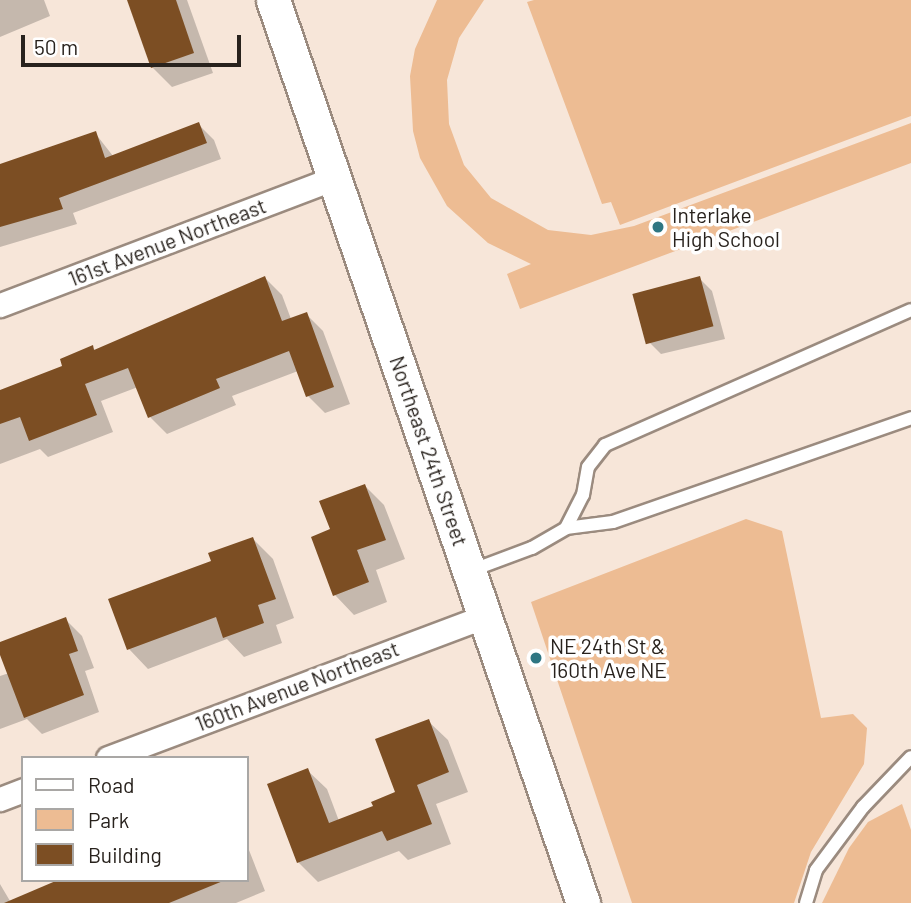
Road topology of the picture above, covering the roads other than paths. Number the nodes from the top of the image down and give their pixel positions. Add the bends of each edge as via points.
1 (273, 0) edge
2 (334, 178) junction
3 (0, 305) edge
4 (911, 310) edge
5 (911, 418) edge
6 (566, 528) junction
7 (470, 570) junction
8 (486, 616) junction
9 (113, 756) edge
10 (911, 757) edge
11 (21, 791) edge
12 (0, 799) edge
13 (583, 903) edge
14 (806, 903) edge

1 - 2 main road, Northeast 24th Street
2 - 3 street, 161st Avenue Northeast
2 - 7 main road, Northeast 24th Street
4 - 6 lane via 605,445 588,467 583,495
5 - 6 lane via 613,522
6 - 7 lane via 532,548
7 - 8 main road, Northeast 24th Street
8 - 9 street, 160th Avenue Northeast
8 - 13 main road, Northeast 24th Street
10 - 14 lane via 863,807 816,870
11 - 12 street

